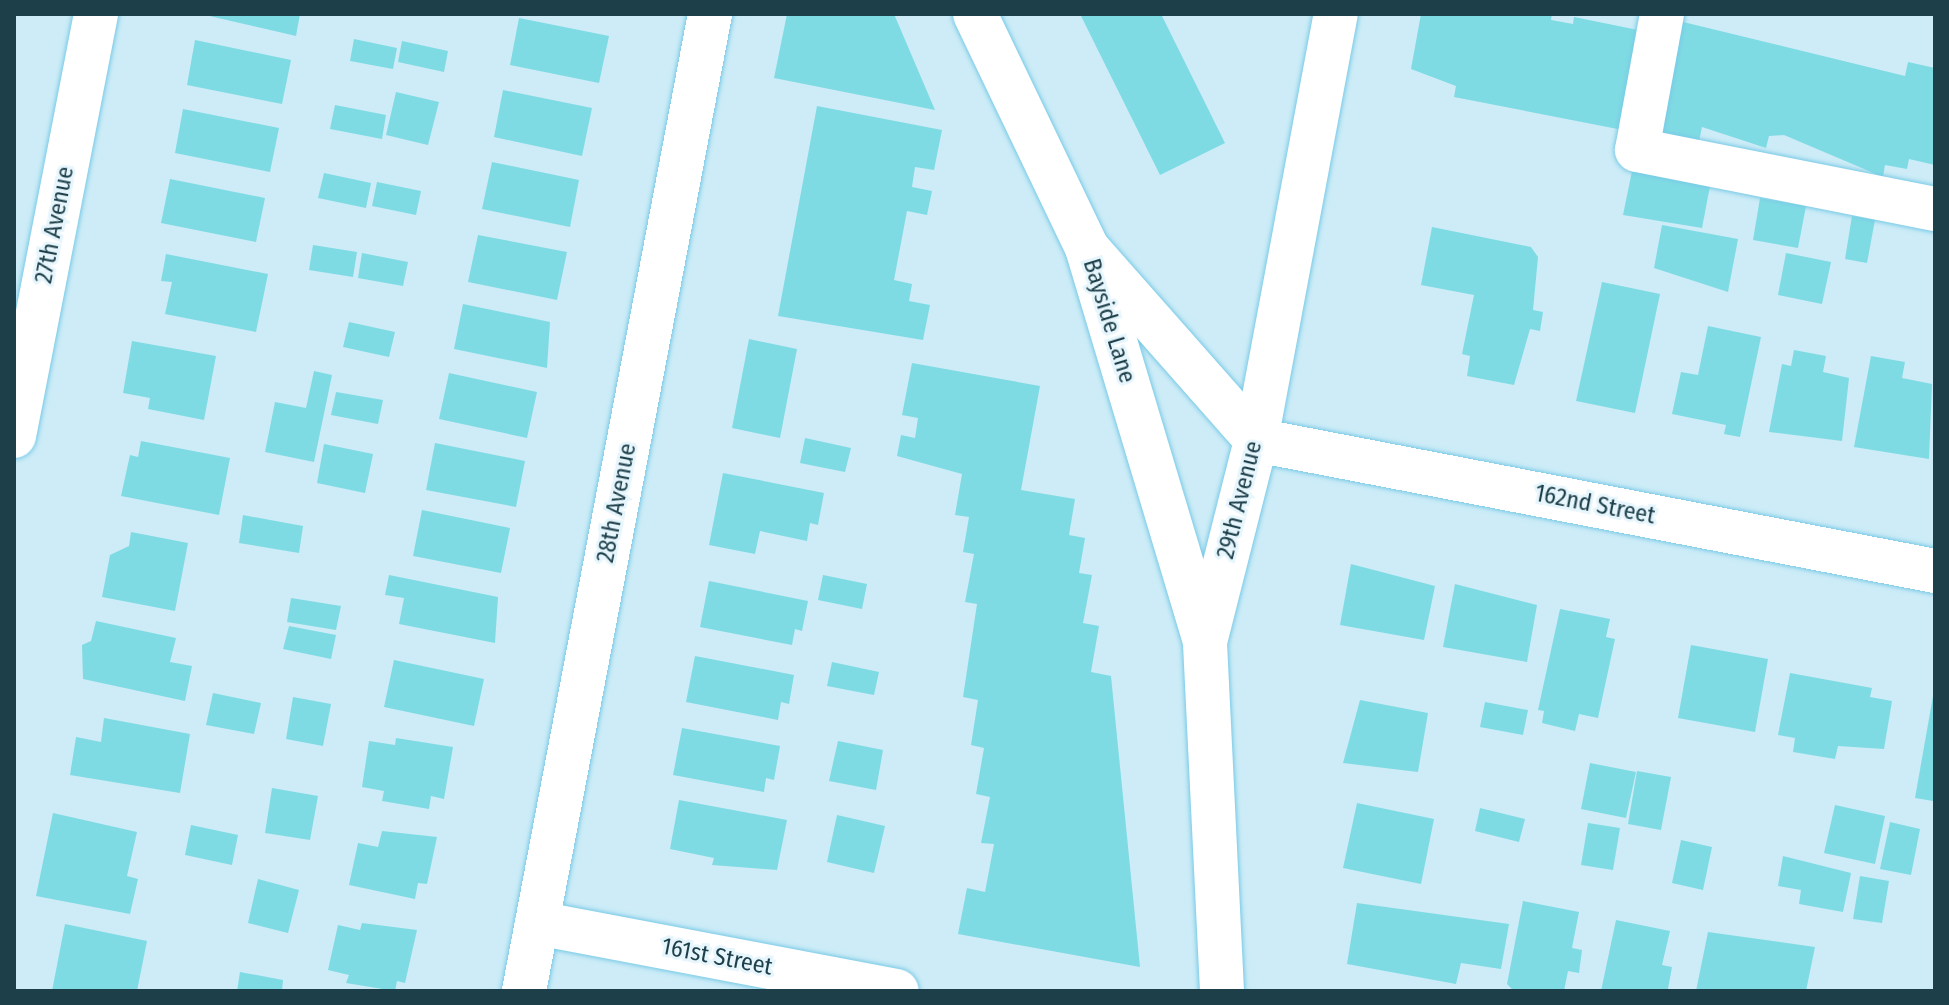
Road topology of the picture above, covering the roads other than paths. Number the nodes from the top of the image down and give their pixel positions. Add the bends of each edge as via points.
1 (96, 14) edge
2 (710, 14) edge
3 (975, 14) edge
4 (1336, 14) edge
5 (1662, 14) edge
6 (1935, 209) edge
7 (1087, 248) junction
8 (14, 436) edge
9 (1256, 440) junction
10 (1935, 571) edge
11 (1205, 642) junction
12 (537, 923) junction
13 (524, 991) edge
14 (897, 991) edge
15 (1222, 991) edge

1 - 8 street, 27th Avenue
2 - 12 street, 28th Avenue
3 - 7 street, Bayside Lane
4 - 9 street, 29th Avenue
5 - 6 street via 1637,150
7 - 9 street
7 - 11 street, Bayside Lane
9 - 10 street, 162nd Street
9 - 11 street, 29th Avenue
11 - 15 street, 29th Avenue
12 - 13 street, 28th Avenue
12 - 14 street, 161st Street

